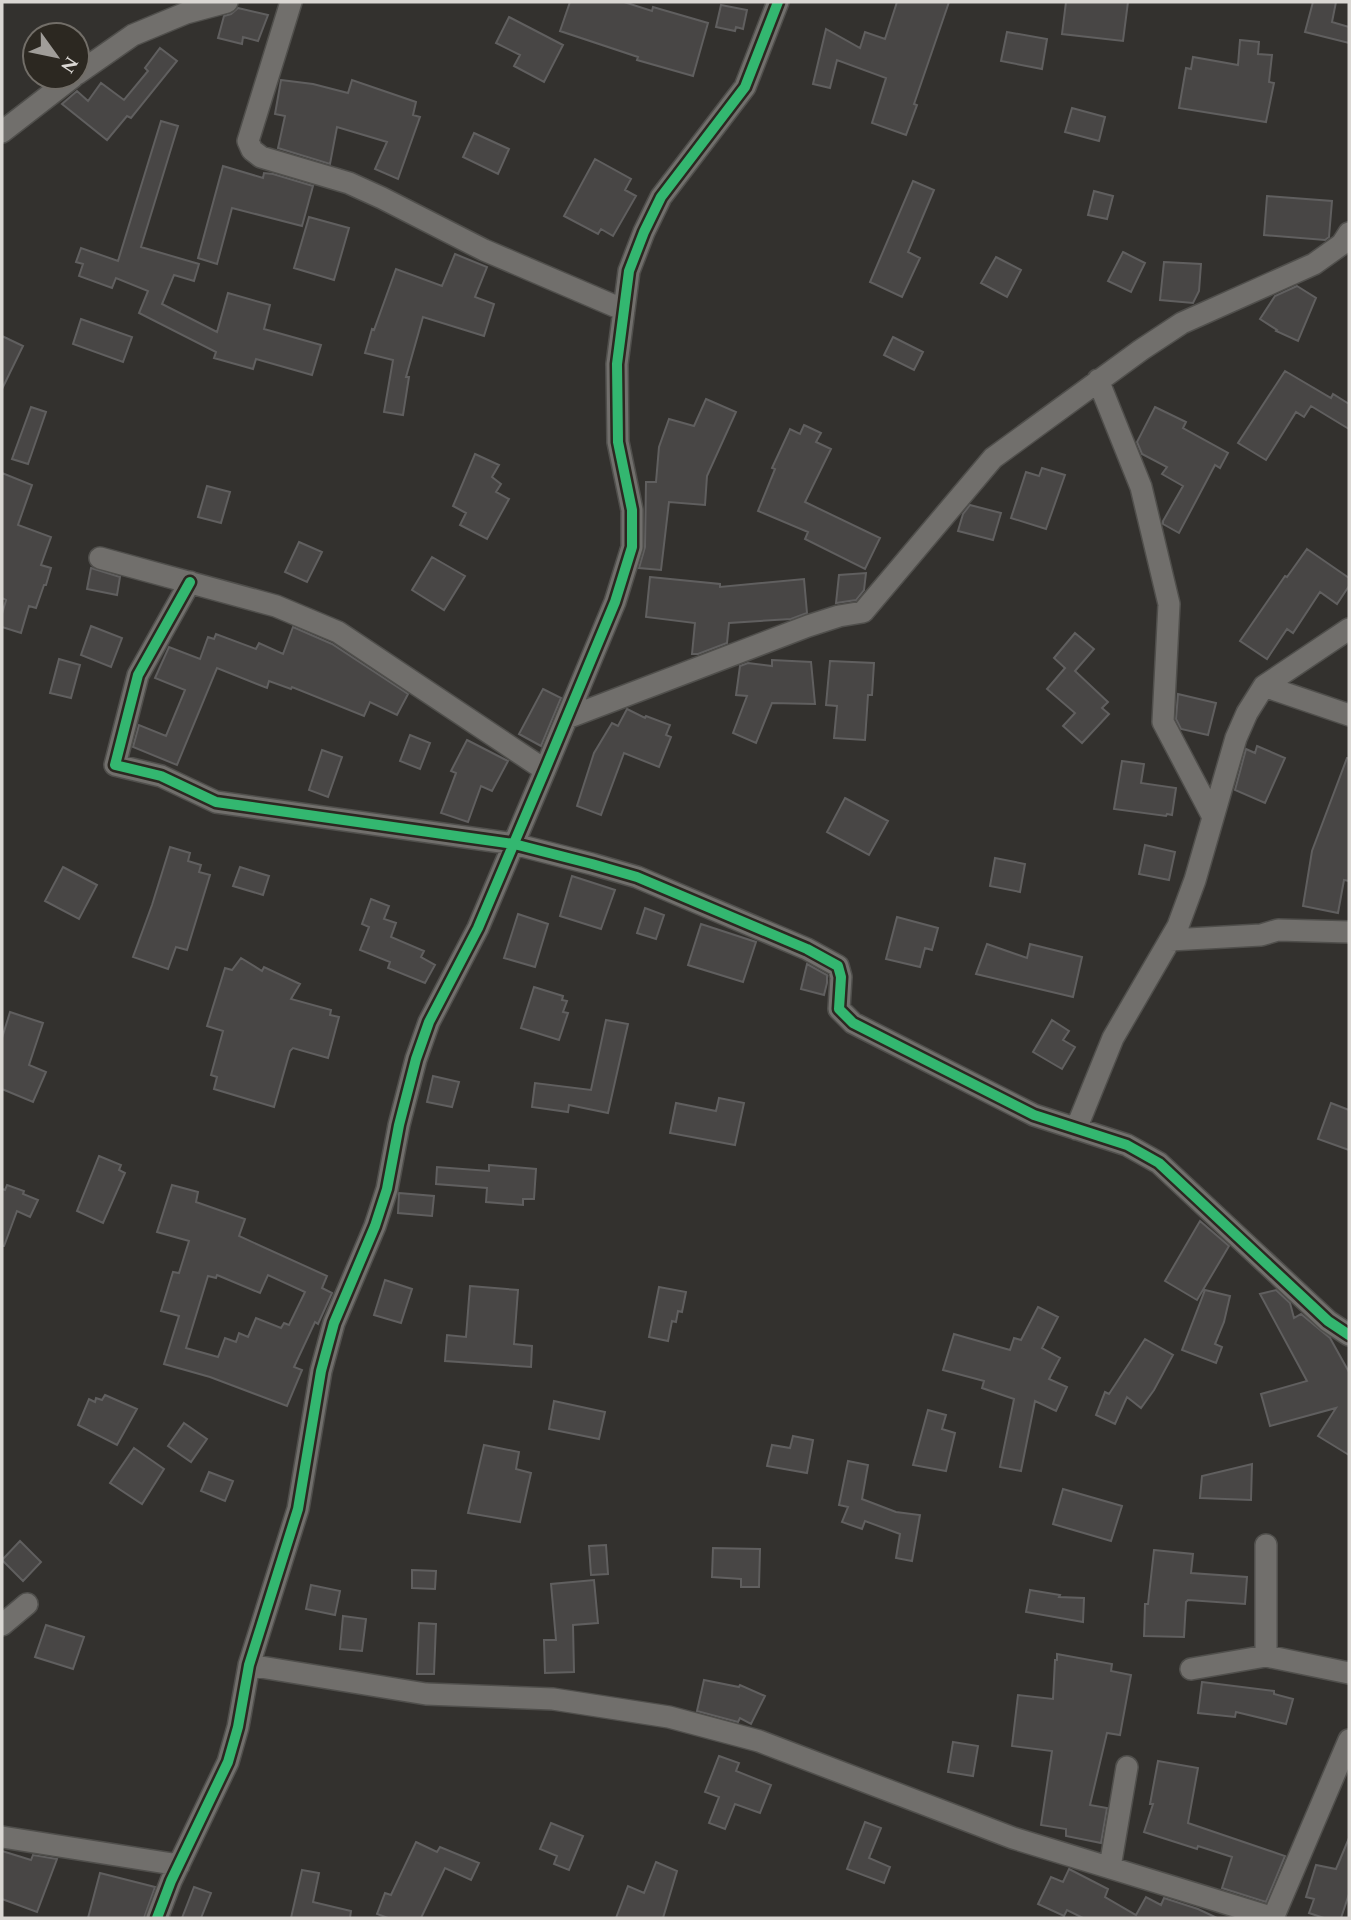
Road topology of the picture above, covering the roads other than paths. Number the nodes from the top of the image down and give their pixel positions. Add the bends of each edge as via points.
1 (227, 2) edge
2 (291, 2) edge
3 (778, 2) edge
4 (91, 65) edge
5 (55, 91) edge
6 (2, 132) edge
7 (1349, 233) edge
8 (624, 310) junction
9 (1098, 380) junction
10 (100, 558) dead end
11 (190, 582) junction
12 (1349, 629) edge
13 (1264, 686) junction
14 (1349, 715) edge
15 (566, 718) junction
16 (545, 770) junction
17 (1213, 817) junction
18 (514, 844) junction
19 (1349, 932) edge
20 (1170, 940) junction
21 (1076, 1129) junction
22 (1349, 1335) edge
23 (1266, 1545) dead end
24 (27, 1604) dead end
25 (2, 1625) edge
26 (1266, 1656) junction
27 (249, 1665) junction
28 (1191, 1669) dead end
29 (1349, 1673) edge
30 (1349, 1740) edge
31 (1127, 1767) dead end
32 (2, 1837) edge
33 (179, 1865) junction
34 (1110, 1867) junction
35 (157, 1918) edge
36 (1274, 1918) edge

1 - 4 street via 134,35
2 - 8 street via 248,141 252,150 261,157 349,183 484,250
3 - 8 street via 745,87 661,197 629,271
5 - 6 street
7 - 9 street via 1342,244 1314,264 1182,323
8 - 15 street via 617,364 618,442 632,510 632,547 615,602
9 - 15 street via 993,458 863,612 808,626
9 - 17 street via 1141,487 1169,604 1163,722
10 - 11 street
11 - 16 street via 276,606 338,632
11 - 18 street via 138,675 115,765 161,776 216,802
12 - 13 street
13 - 14 street
13 - 17 street via 1236,738
15 - 16 street
16 - 18 street
17 - 20 street via 1195,880
18 - 21 street via 637,877 823,957 838,966 842,976 839,1009 853,1023 1034,1115
18 - 27 street via 478,928 429,1022 416,1059 383,1202 324,1359 298,1509
19 - 20 street via 1278,930
20 - 21 street via 1113,1038
21 - 22 street via 1127,1145 1159,1163 1328,1321
23 - 26 street
24 - 25 street
26 - 28 street
26 - 29 street
27 - 33 street via 228,1762
27 - 34 street via 426,1694 553,1699 668,1717 759,1741 1013,1838
30 - 36 street
31 - 34 street
32 - 33 street
33 - 35 street
34 - 36 street

